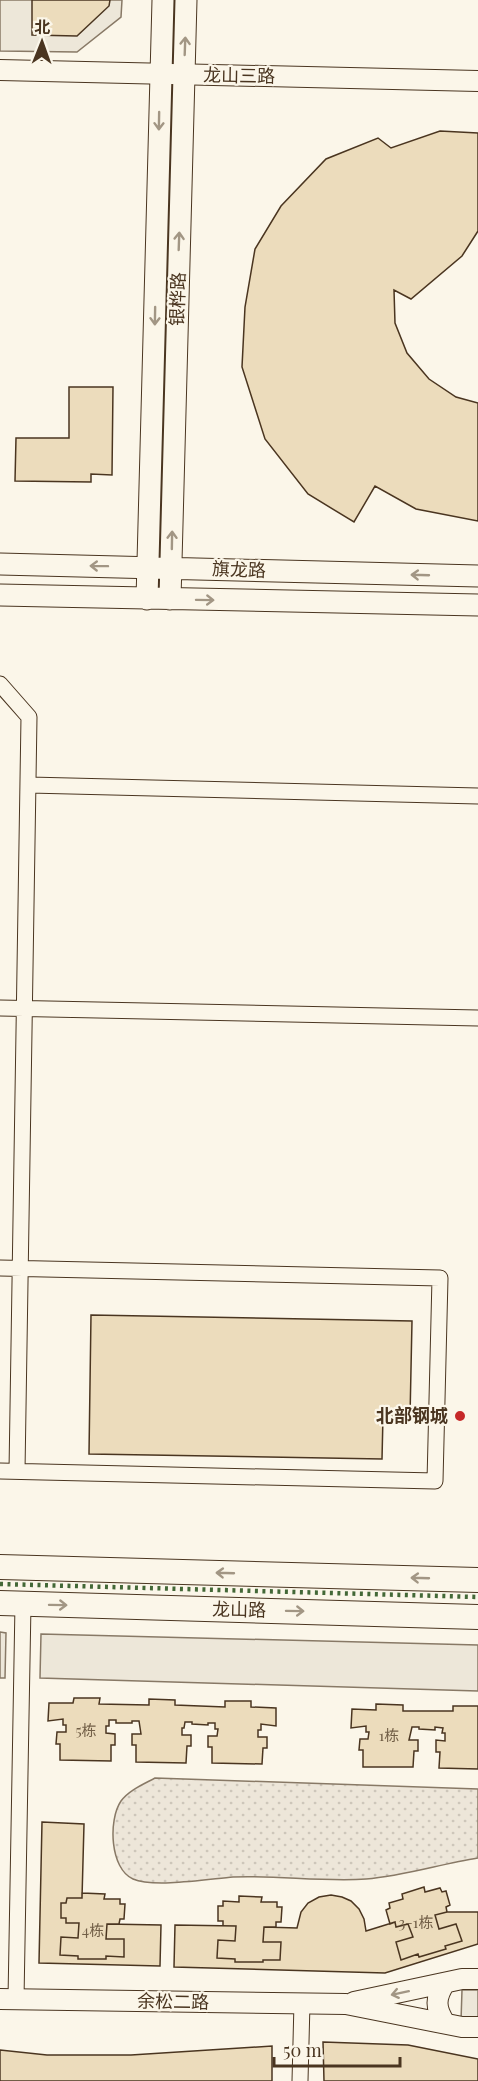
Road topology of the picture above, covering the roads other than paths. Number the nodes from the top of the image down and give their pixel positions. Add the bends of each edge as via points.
1 (163, 0) edge
2 (186, 0) edge
3 (0, 70) edge
4 (160, 74) junction
5 (184, 74) junction
6 (478, 81) edge
7 (0, 564) edge
8 (148, 567) junction
9 (171, 568) junction
10 (478, 576) edge
11 (0, 596) edge
12 (147, 598) junction
13 (170, 599) junction
14 (478, 605) edge
15 (0, 684) edge
16 (29, 785) junction
17 (478, 796) edge
18 (0, 1008) edge
19 (23, 1008) junction
20 (478, 1018) edge
21 (0, 1268) edge
22 (20, 1269) junction
23 (0, 1471) edge
24 (17, 1471) junction
25 (0, 1567) edge
26 (478, 1580) edge
27 (12, 1604) edge
28 (478, 1617) edge
29 (478, 1979) edge
30 (445, 1983) junction
31 (8, 1999) edge
32 (302, 2003) junction
33 (346, 2004) junction
34 (445, 2023) junction
35 (478, 2027) edge
36 (300, 2081) edge

1 - 4 main road, 银桦路
5 -> 2 main road, 银桦路
3 - 4 street, 龙山三路
4 - 5 street, 龙山三路
4 -> 8 main road, 银桦路
5 - 6 street, 龙山三路
9 -> 5 main road, 银桦路
8 -> 7 main road, 旗龙路
8 - 9 main road, 旗龙路
8 - 12 main road, 银桦路
10 -> 9 main road, 旗龙路
9 - 13 main road, 银桦路
11 - 12 main road
12 - 13 main road
13 -> 14 main road
15 - 16 street via 29,717
16 - 17 street
16 - 19 street
18 - 19 street
19 - 20 street
19 - 22 street
21 - 22 street
22 - 24 street
22 - 24 street via 440,1278 435,1481
23 - 24 street
26 -> 25 main road, 龙山路
27 -> 28 main road, 龙山路
27 - 31 street
29 - 30 street
30 -> 33 street
30 - 34 street via 436,2004
31 - 32 street, 余松二路
32 - 33 street, 余松二路
32 - 36 street
33 - 34 street
34 - 35 street

